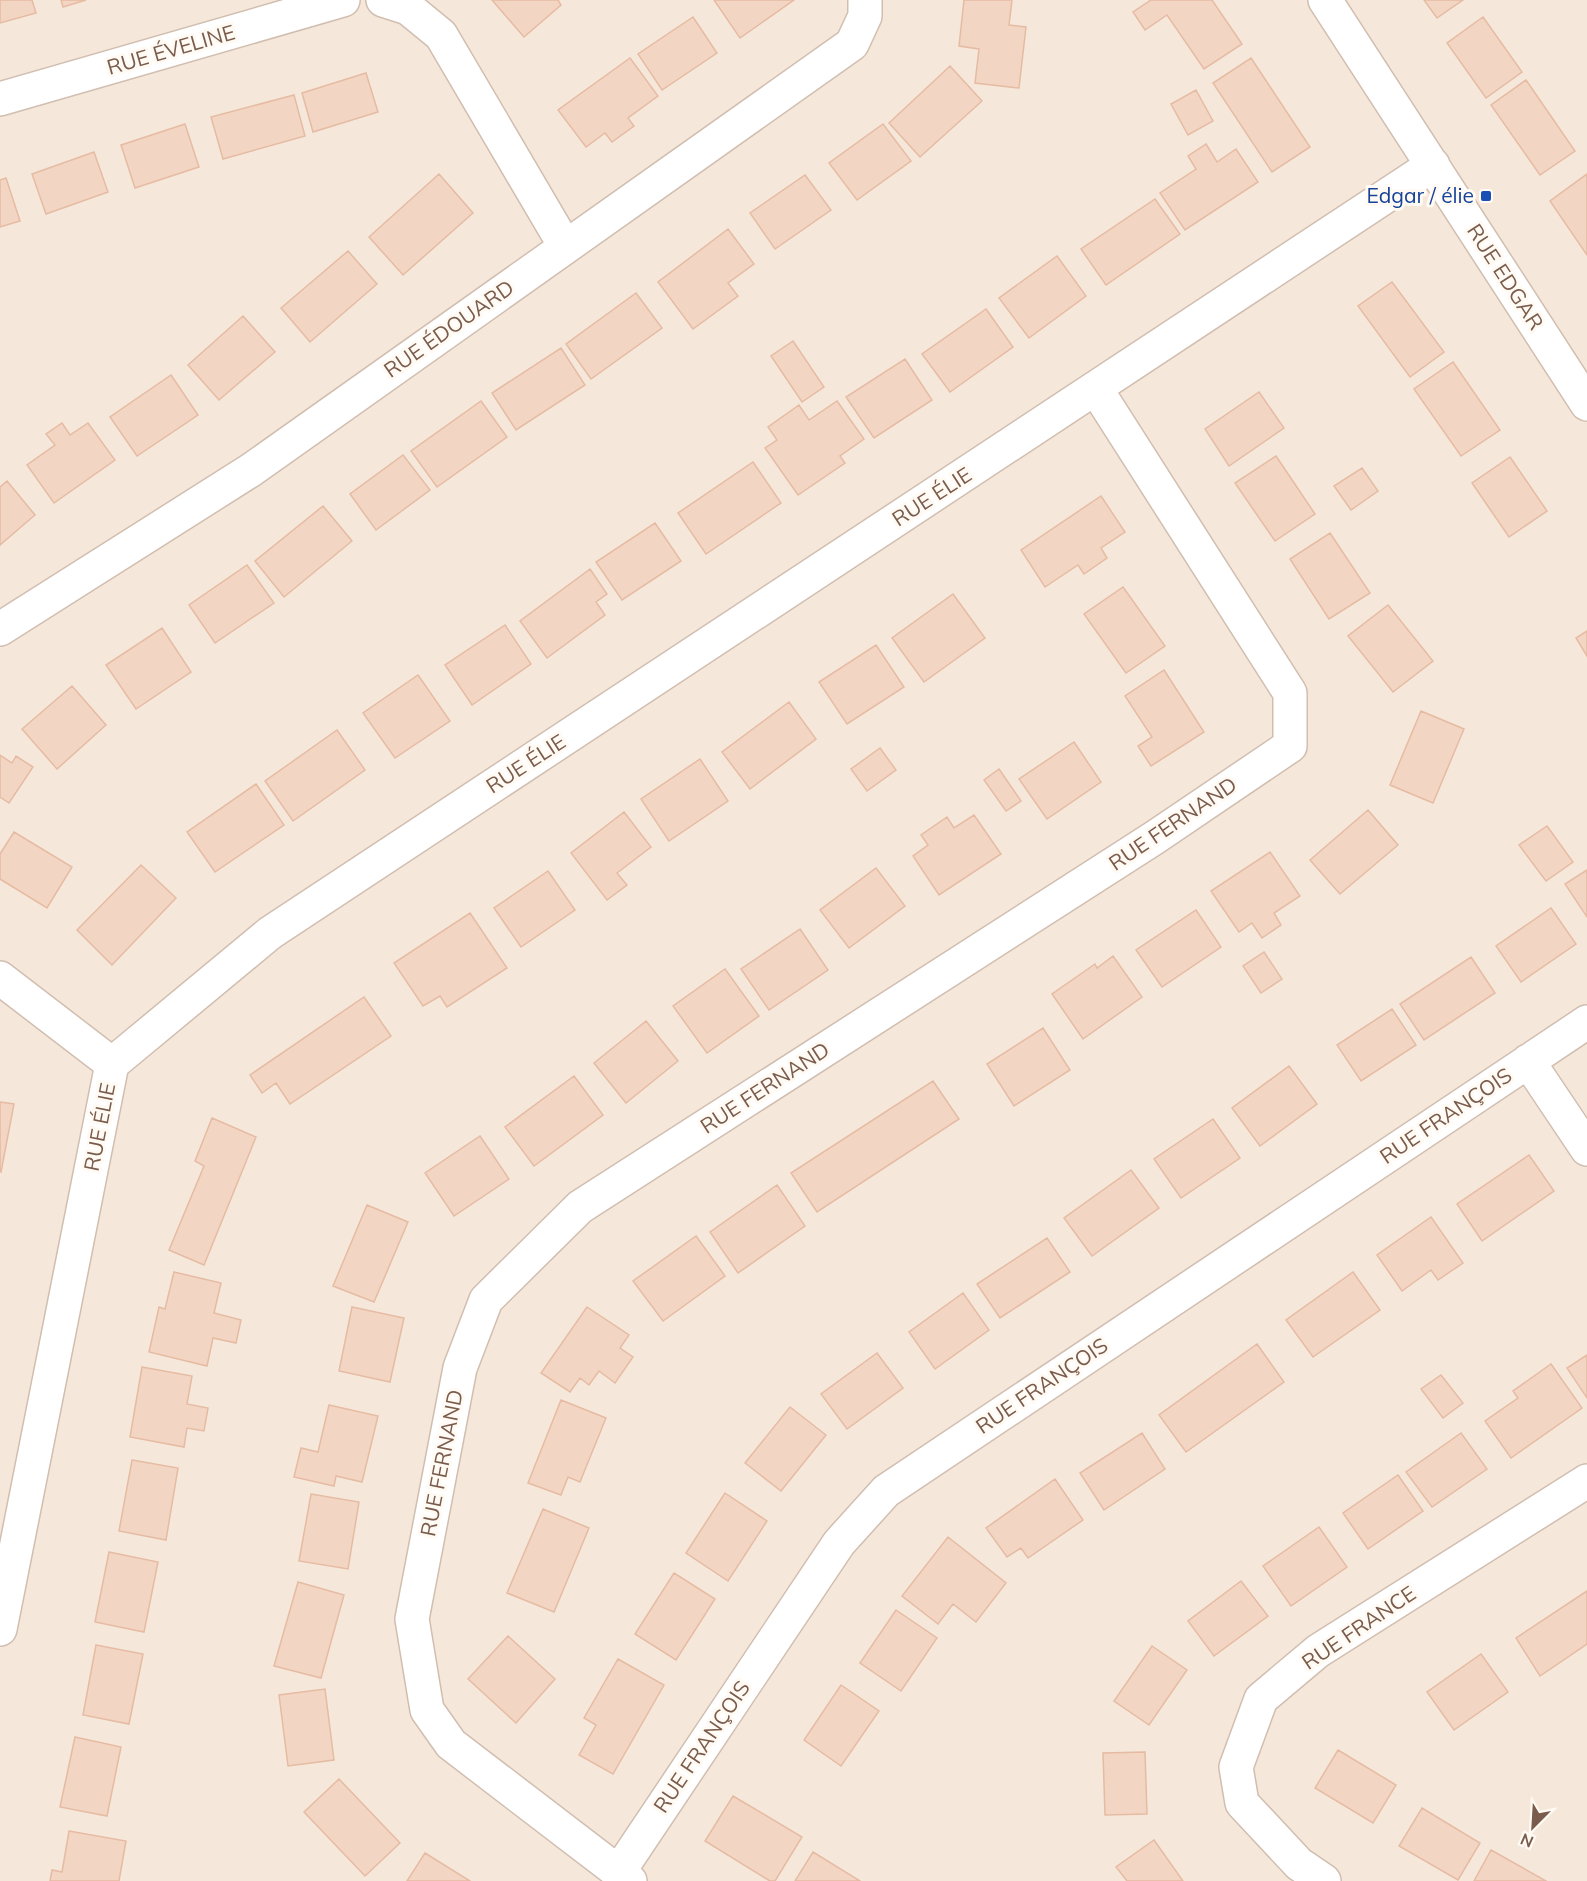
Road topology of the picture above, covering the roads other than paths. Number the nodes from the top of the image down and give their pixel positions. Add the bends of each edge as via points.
1 (343, 0) edge
2 (383, 0) edge
3 (865, 0) edge
4 (1325, 0) edge
5 (0, 99) edge
6 (1433, 165) junction
7 (566, 246) junction
8 (1096, 389) junction
9 (1587, 404) edge
10 (0, 629) edge
11 (0, 978) edge
12 (1587, 1022) edge
13 (1528, 1061) junction
14 (112, 1064) junction
15 (1587, 1149) edge
16 (1587, 1481) edge
17 (0, 1629) edge
18 (624, 1877) edge
19 (1324, 1881) edge

1 - 5 street, RUE ÉVELINE
2 - 7 street via 408,8 441,35
3 - 7 street, RUE ÉDOUARD via 865,16 852,44
4 - 6 street, RUE EDGAR
6 - 8 street, RUE ÉLIE
6 - 9 street, RUE EDGAR
7 - 10 street, RUE ÉDOUARD via 251,470
8 - 14 street, RUE ÉLIE via 270,933
8 - 18 street, RUE FERNAND via 1290,693 1290,746 1144,845 580,1207 486,1300 460,1368 412,1619 426,1710 451,1744
11 - 14 street
12 - 13 street, RUE FRANÇOIS
13 - 15 street
13 - 18 street, RUE FRANÇOIS via 886,1491 839,1543
14 - 17 street, RUE ÉLIE
16 - 19 street, RUE FRANCE via 1318,1651 1262,1700 1236,1767 1242,1803 1299,1864

